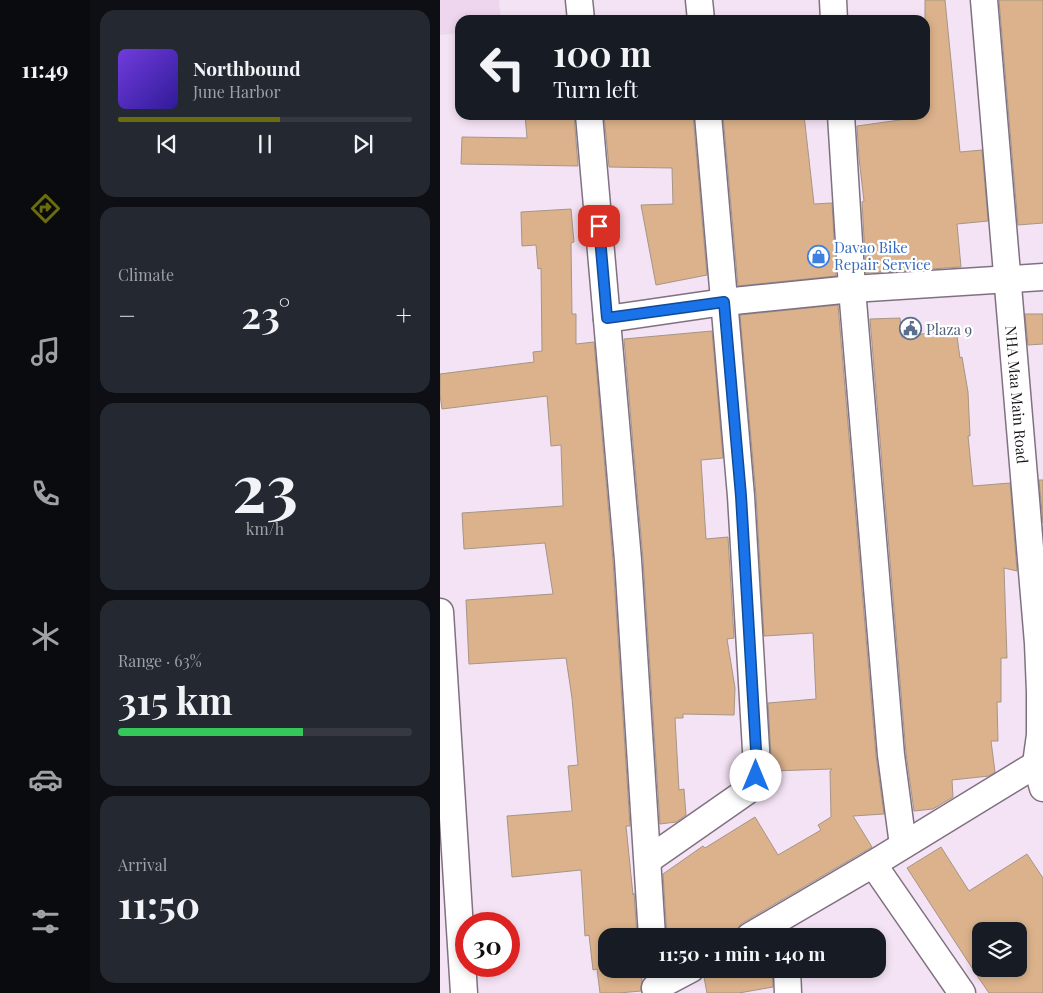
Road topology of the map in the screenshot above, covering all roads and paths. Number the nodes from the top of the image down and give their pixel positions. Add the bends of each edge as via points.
1 (579, 0) edge
2 (700, 0) edge
3 (833, 0) edge
4 (984, 0) edge
5 (580, 15) edge
6 (701, 15) edge
7 (834, 15) edge
8 (589, 120) edge
9 (708, 120) edge
10 (841, 120) edge
11 (1043, 276) edge
12 (1006, 280) junction
13 (852, 288) junction
14 (724, 302) junction
15 (607, 318) junction
16 (440, 612) edge
17 (443, 713) edge
18 (1041, 771) edge
19 (903, 845) junction
20 (648, 860) junction
21 (873, 864) junction
22 (785, 927) edge
23 (652, 928) edge
24 (668, 978) edge
25 (787, 978) edge
26 (655, 983) edge
27 (464, 993) edge
28 (788, 993) edge
29 (962, 993) edge

1 - 5 street
2 - 6 street
3 - 7 street
4 - 12 street, NHA Maa Main Road
8 - 15 street
9 - 14 street
10 - 13 street
11 - 12 street
12 - 13 street
12 - 18 street, NHA Maa Main Road via 1038,643
13 - 14 street
13 - 19 street via 891,755
14 - 15 street
14 - 20 street via 741,496 756,776 752,786 738,798
15 - 20 street via 628,560
16 - 17 street
17 - 27 street
18 - 19 street
19 - 21 street
20 - 23 street
21 - 22 street
21 - 29 street
24 - 26 street
25 - 28 street

